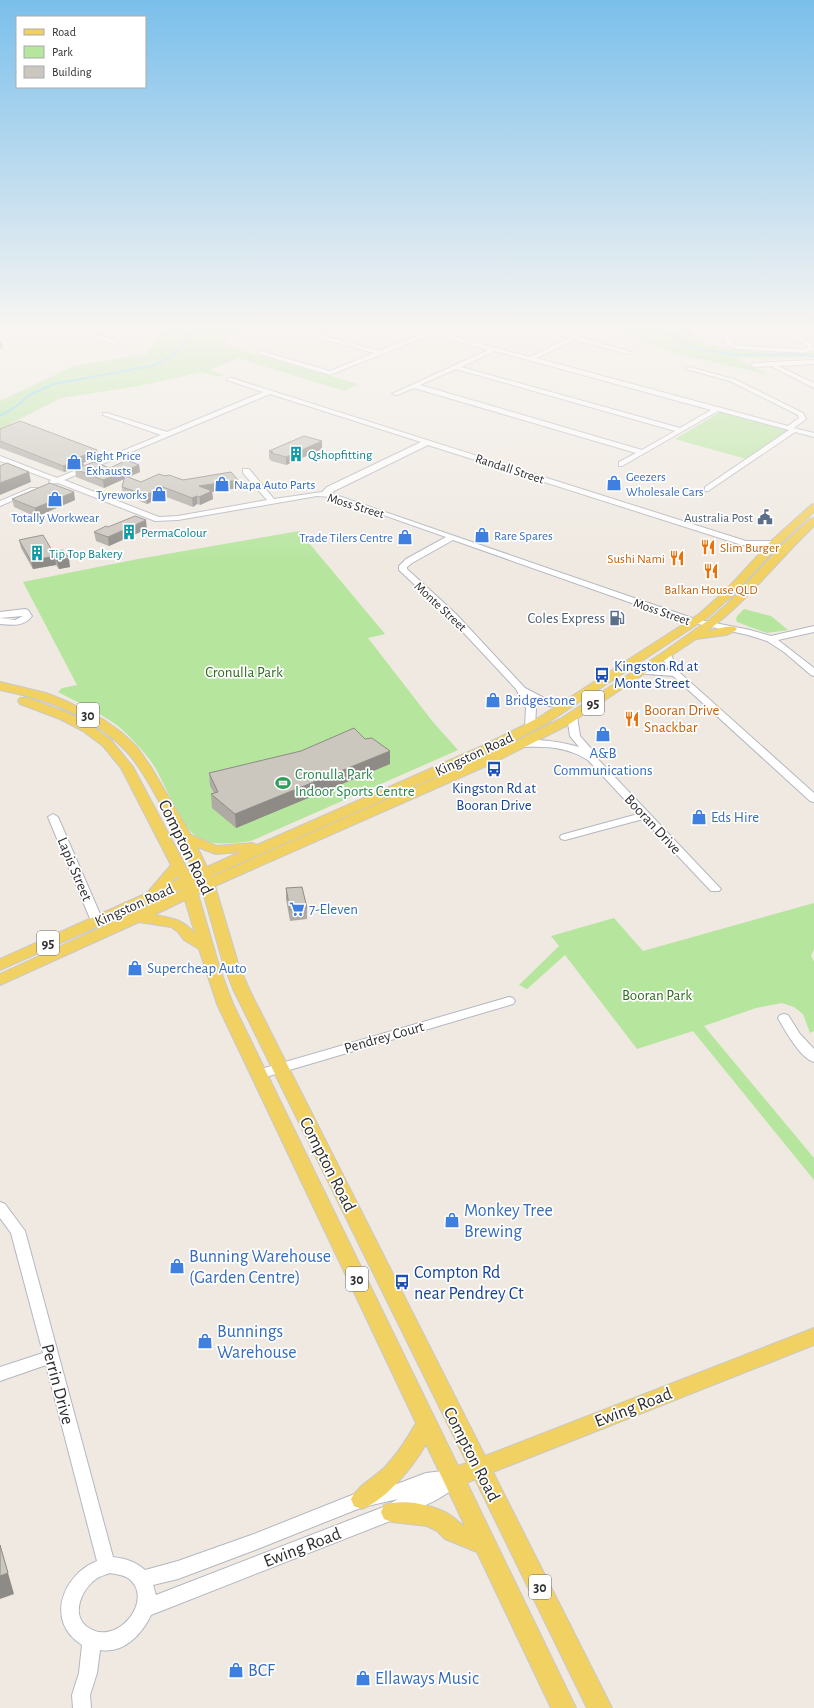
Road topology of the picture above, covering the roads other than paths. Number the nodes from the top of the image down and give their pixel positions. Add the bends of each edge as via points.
1 (238, 405) edge
2 (309, 405) edge
3 (479, 405) edge
4 (590, 405) edge
5 (701, 405) edge
6 (782, 405) edge
7 (717, 409) junction
8 (105, 414) dead end
9 (792, 429) junction
10 (680, 430) junction
11 (166, 434) junction
12 (814, 435) edge
13 (428, 442) junction
14 (642, 452) junction
15 (0, 458) edge
16 (622, 464) dead end
17 (246, 471) dead end
18 (56, 480) junction
19 (708, 489) dead end
20 (324, 494) junction
21 (273, 502) junction
22 (0, 504) edge
23 (814, 507) edge
24 (814, 521) edge
25 (453, 537) junction
26 (745, 543) junction
27 (775, 543) junction
28 (764, 556) junction
29 (723, 613) junction
30 (0, 615) edge
31 (0, 621) edge
32 (695, 622) junction
33 (708, 625) junction
34 (814, 629) edge
35 (735, 630) junction
36 (693, 636) junction
37 (770, 640) junction
38 (666, 655) junction
39 (641, 671) junction
40 (814, 673) edge
41 (676, 674) junction
42 (0, 686) edge
43 (520, 688) junction
44 (0, 695) edge
45 (572, 703) junction
46 (572, 716) junction
47 (530, 728) junction
48 (522, 744) junction
49 (592, 758) junction
50 (814, 800) edge
51 (646, 815) junction
52 (53, 817) dead end
53 (184, 837) junction
54 (565, 837) dead end
55 (262, 847) junction
56 (179, 865) junction
57 (205, 880) junction
58 (188, 887) junction
59 (715, 889) dead end
60 (152, 897) junction
61 (137, 917) junction
62 (97, 921) junction
63 (206, 947) junction
64 (0, 965) edge
65 (0, 980) edge
66 (509, 1001) dead end
67 (784, 1018) dead end
68 (814, 1057) edge
69 (280, 1068) junction
70 (259, 1074) junction
71 (0, 1208) edge
72 (814, 1336) edge
73 (51, 1357) junction
74 (0, 1374) edge
75 (427, 1424) junction
76 (479, 1467) junction
77 (453, 1478) junction
78 (362, 1499) junction
79 (392, 1512) junction
80 (486, 1545) junction
81 (107, 1566) junction
82 (142, 1579) junction
83 (146, 1608) junction
84 (92, 1640) junction
85 (82, 1708) edge
86 (564, 1708) edge
87 (600, 1708) edge

1 - 11 street
2 - 13 street, Randall Street
3 - 14 street
4 - 10 street
5 - 7 street
6 - 9 street via 801,414 803,419
7 - 9 street
7 - 10 street
8 - 11 street
9 - 12 street
9 - 19 street
10 - 14 street
11 - 18 street
13 - 20 street via 329,489
13 - 26 street, Randall Street
14 - 16 street
15 - 18 street, Moss Street
17 - 21 street
18 - 21 street, Moss Street via 162,520
18 - 22 street
20 - 21 street, Moss Street
20 - 25 street, Moss Street
23 - 27 main road, Kingston Road / 95
24 - 29 main road, Kingston Road / 95
25 - 32 street, Moss Street
25 - 43 street, Monte Street via 409,561 403,566 403,570 452,615
26 - 27 street, Randall Street
26 - 28 street, Randall Street
27 - 28 main road, Kingston Road / 95
28 - 32 main road, Kingston Road / 95 via 729,594
29 - 33 main road, Kingston Road / 95
29 - 35 main road
30 - 31 street via 25,612 28,616 19,622
32 - 33 street, Moss Street
32 - 45 main road, Kingston Road / 95
33 - 35 street, Moss Street
33 - 36 main road, Kingston Road / 95
34 - 37 street
35 - 36 main road
35 - 37 street, Moss Street
36 - 38 main road, Kingston Road / 95
37 - 40 street
38 - 39 main road, Kingston Road / 95
38 - 41 street
39 - 41 street
39 - 46 main road, Kingston Road / 95
41 - 50 street
42 - 53 main road, Compton Road / 30 via 35,694 68,706 98,721 114,733 140,759
43 - 45 street, Monte Street via 546,704
43 - 47 street, Monte Street via 530,708
44 - 56 main road, Compton Road / 30 via 64,716 87,728 107,743 132,775
45 - 47 main road, Kingston Road / 95
46 - 48 main road, Kingston Road / 95
46 - 49 street, Booran Drive via 576,736
47 - 55 main road, Kingston Road / 95
48 - 49 street, Booran Drive via 561,744 577,749
48 - 57 main road, Kingston Road / 95
49 - 51 street, Booran Drive
51 - 54 street
51 - 59 street, Booran Drive
52 - 62 street, Lapis Street
53 - 55 main road via 216,850
53 - 57 main road, Compton Road / 30
55 - 57 main road, Kingston Road / 95
56 - 58 main road, Compton Road / 30
56 - 60 main road
57 - 58 main road, Kingston Road / 95
57 - 69 main road, Compton Road / 30 via 234,975
58 - 60 main road, Kingston Road / 95
58 - 61 main road, Kingston Road / 95
58 - 63 main road, Compton Road / 30
60 - 62 main road, Kingston Road / 95
61 - 63 main road via 176,924 189,937
61 - 65 main road, Kingston Road / 95
62 - 64 main road, Kingston Road / 95
63 - 70 main road, Compton Road / 30 via 226,1004
66 - 69 street, Pendrey Court
67 - 68 street via 796,1037
69 - 70 street, Pendrey Court
69 - 76 main road, Compton Road / 30
70 - 75 main road, Compton Road / 30
71 - 73 street, Perrin Drive via 18,1230
72 - 76 main road, Ewing Road
73 - 74 street
73 - 81 street, Perrin Drive
75 - 77 main road, Compton Road / 30
75 - 78 main road via 405,1460
76 - 77 main road, Ewing Road
76 - 87 main road, Compton Road / 30
77 - 78 street, Ewing Road via 426,1481 397,1492
77 - 79 street, Ewing Road via 432,1493
77 - 80 main road, Compton Road / 30
78 - 82 street, Ewing Road via 178,1570
79 - 80 main road via 430,1516 453,1532
79 - 83 street, Ewing Road
80 - 86 main road, Compton Road / 30
81 - 82 street via 128,1568
81 - 84 street via 95,1569 81,1580 70,1602 74,1625
82 - 83 street via 148,1597
83 - 84 street via 140,1622 122,1637 106,1641
84 - 85 street via 88,1673 81,1695

